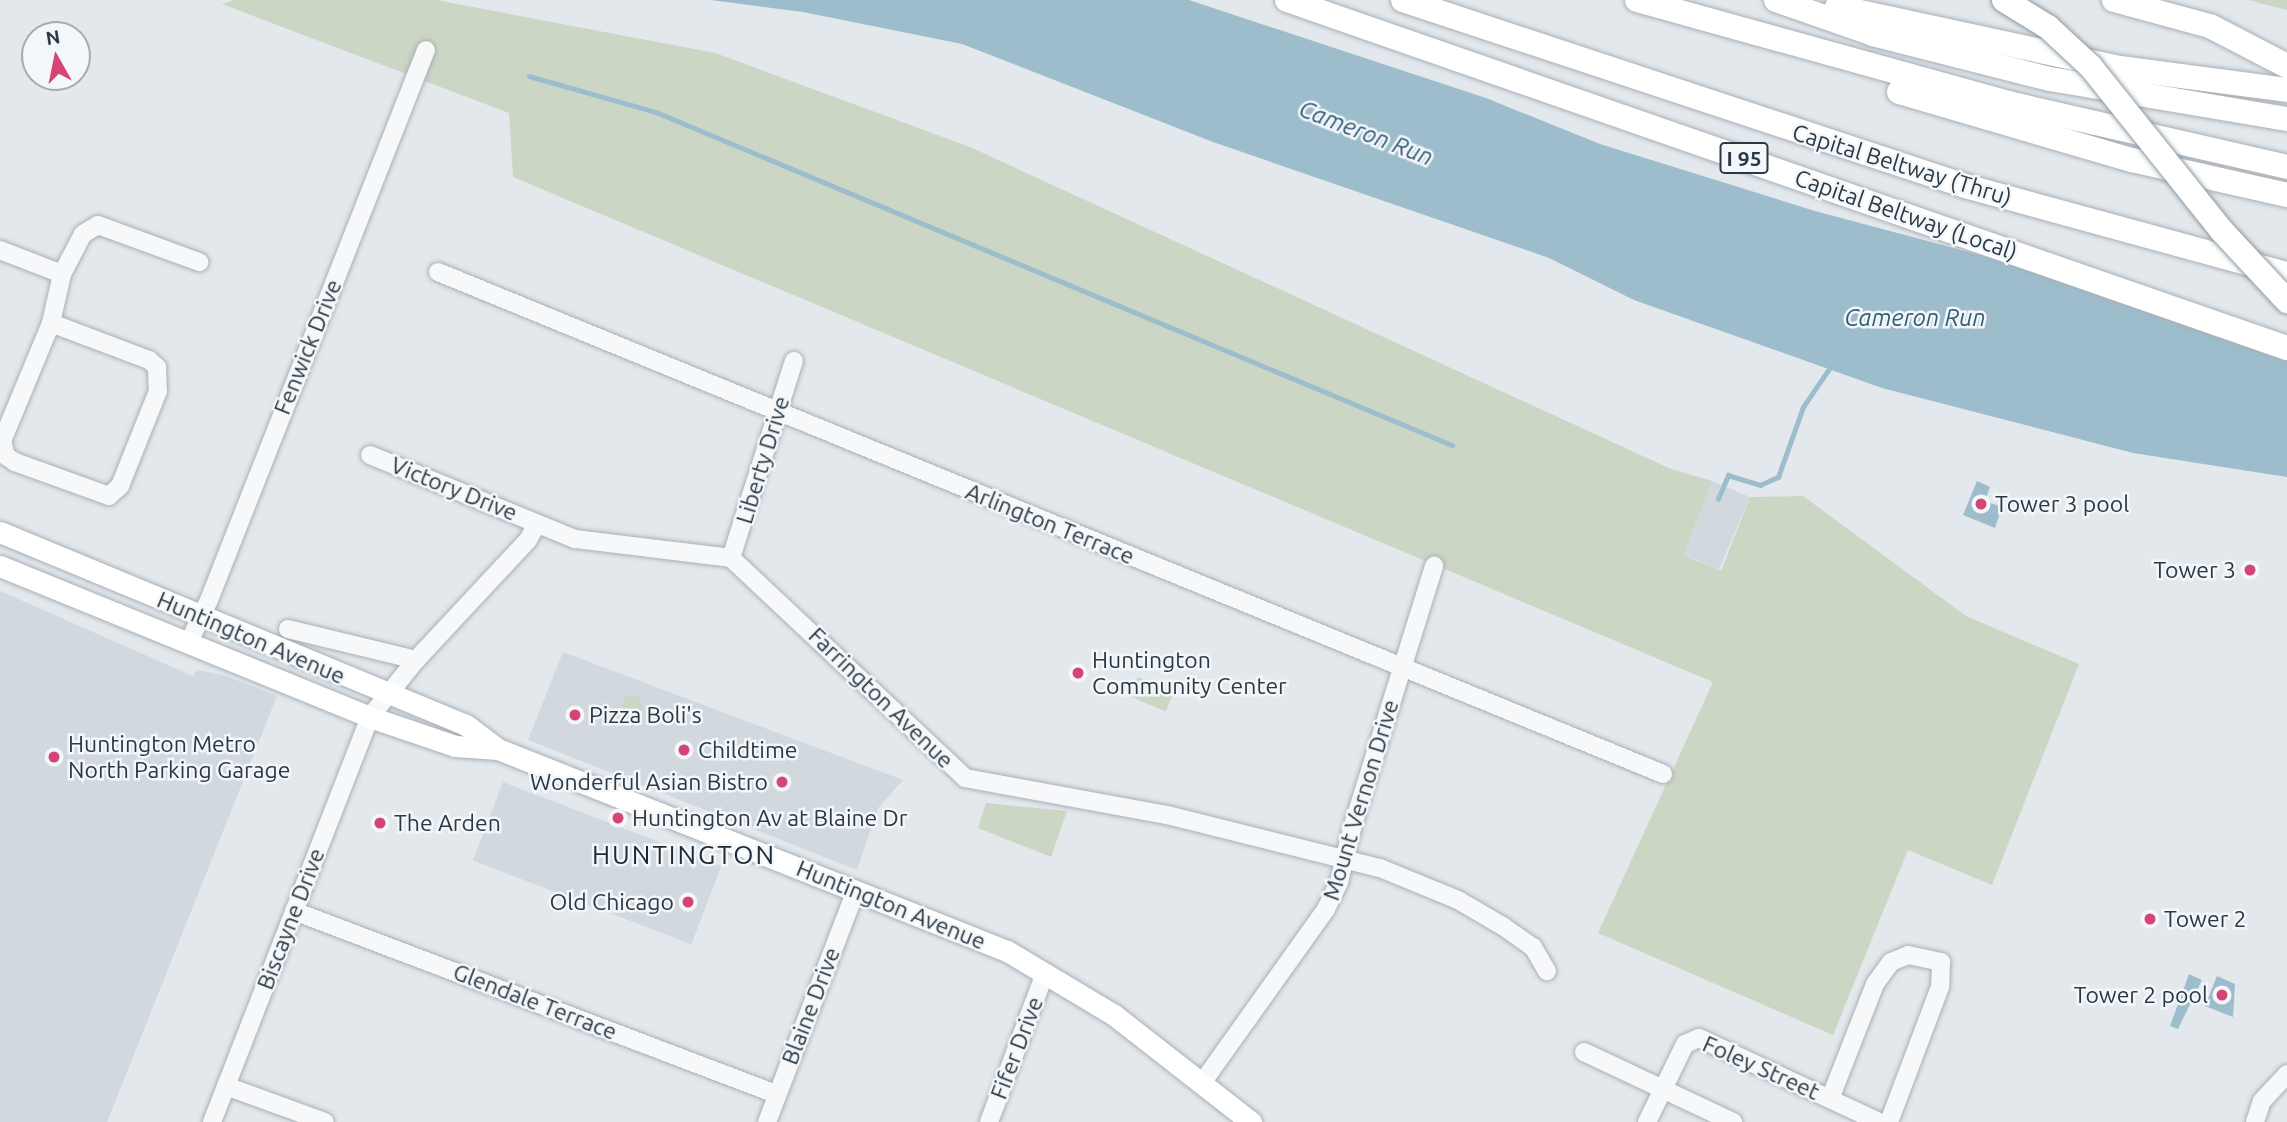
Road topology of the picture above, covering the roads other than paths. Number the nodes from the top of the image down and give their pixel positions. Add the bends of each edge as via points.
1 (1287, 0) edge
2 (1403, 0) edge
3 (1776, 0) edge
4 (1801, 0) edge
5 (2004, 0) edge
6 (2114, 0) edge
7 (1644, 2) edge
8 (426, 50) dead end
9 (2287, 66) edge
10 (2287, 90) edge
11 (2287, 119) edge
12 (2287, 167) edge
13 (2287, 195) edge
14 (0, 250) edge
15 (199, 262) dead end
16 (438, 272) dead end
17 (62, 274) junction
18 (2287, 274) edge
19 (2287, 301) edge
20 (51, 323) junction
21 (2287, 348) edge
22 (794, 361) dead end
23 (778, 412) junction
24 (370, 455) dead end
25 (537, 524) junction
26 (0, 532) edge
27 (731, 558) junction
28 (0, 566) edge
29 (1434, 566) dead end
30 (200, 618) junction
31 (288, 629) dead end
32 (188, 643) junction
33 (416, 660) junction
34 (1402, 668) junction
35 (388, 695) junction
36 (370, 717) junction
37 (498, 750) junction
38 (1663, 774) dead end
39 (1345, 858) junction
40 (856, 890) junction
41 (294, 911) junction
42 (1547, 971) dead end
43 (1045, 973) junction
44 (1584, 1052) dead end
45 (2287, 1074) edge
46 (1202, 1083) junction
47 (226, 1086) junction
48 (1663, 1088) junction
49 (776, 1094) junction
50 (1830, 1099) junction
51 (1247, 1121) edge
52 (212, 1122) edge
53 (325, 1122) edge
54 (767, 1122) edge
55 (989, 1122) edge
56 (1647, 1122) edge
57 (1733, 1122) edge
58 (1879, 1122) edge
59 (1889, 1122) edge
60 (2255, 1122) edge

1 - 21 highway, Capital Beltway (Local) / I 95
2 - 18 highway, Capital Beltway (Thru) / I 95 via 1953,182
3 - 11 highway via 1873,34 2050,79
4 - 10 highway via 2120,68
5 - 19 highway, bridge via 2048,27 2091,67 2222,231
6 - 9 highway via 2210,26
7 - 12 highway via 1996,100
7 - 13 highway via 1890,89 2132,160
8 - 30 street, Fenwick Drive
14 - 17 street
15 - 17 street via 98,225 83,234
16 - 23 street, Arlington Terrace
17 - 20 street
20 - 20 street via 2,441 6,456 99,496 109,496 120,486 158,391 157,367
22 - 23 street, Liberty Drive
23 - 27 street, Liberty Drive
23 - 34 street, Arlington Terrace
24 - 25 street, Victory Drive
25 - 27 street via 575,539
25 - 33 street via 528,540
26 - 30 main road, Huntington Avenue
27 - 39 street, Farrington Avenue via 965,778 1167,815
28 - 32 main road, Huntington Avenue
29 - 34 street, Mount Vernon Drive
30 - 32 street, Fenwick Drive
30 - 35 main road, Huntington Avenue
31 - 33 street
32 - 36 main road, Huntington Avenue
33 - 35 street
34 - 38 street, Arlington Terrace
34 - 39 street, Mount Vernon Drive
35 - 36 street
35 - 37 main road, Huntington Avenue via 466,725
36 - 37 main road, Huntington Avenue via 455,746
36 - 41 street, Biscayne Drive
37 - 40 main road, Huntington Avenue
39 - 42 street, Farrington Avenue via 1458,900 1528,943
39 - 46 street, Mount Vernon Drive via 1326,909
40 - 43 main road, Huntington Avenue via 987,942
40 - 49 street, Blaine Drive
41 - 47 street, Biscayne Drive
41 - 49 street, Glendale Terrace
43 - 46 main road, Huntington Avenue via 1114,1015
43 - 55 street, Fifer Drive
44 - 48 street
45 - 60 street via 2262,1101
46 - 51 main road, Huntington Avenue
47 - 52 street, Biscayne Drive
47 - 53 street
48 - 50 street, Foley Street via 1685,1044 1699,1038
48 - 56 street, Foley Street
48 - 57 street
49 - 54 street, Blaine Drive
50 - 58 street, Foley Street
50 - 59 street via 1875,984 1891,962 1908,955 1941,962 1940,987

